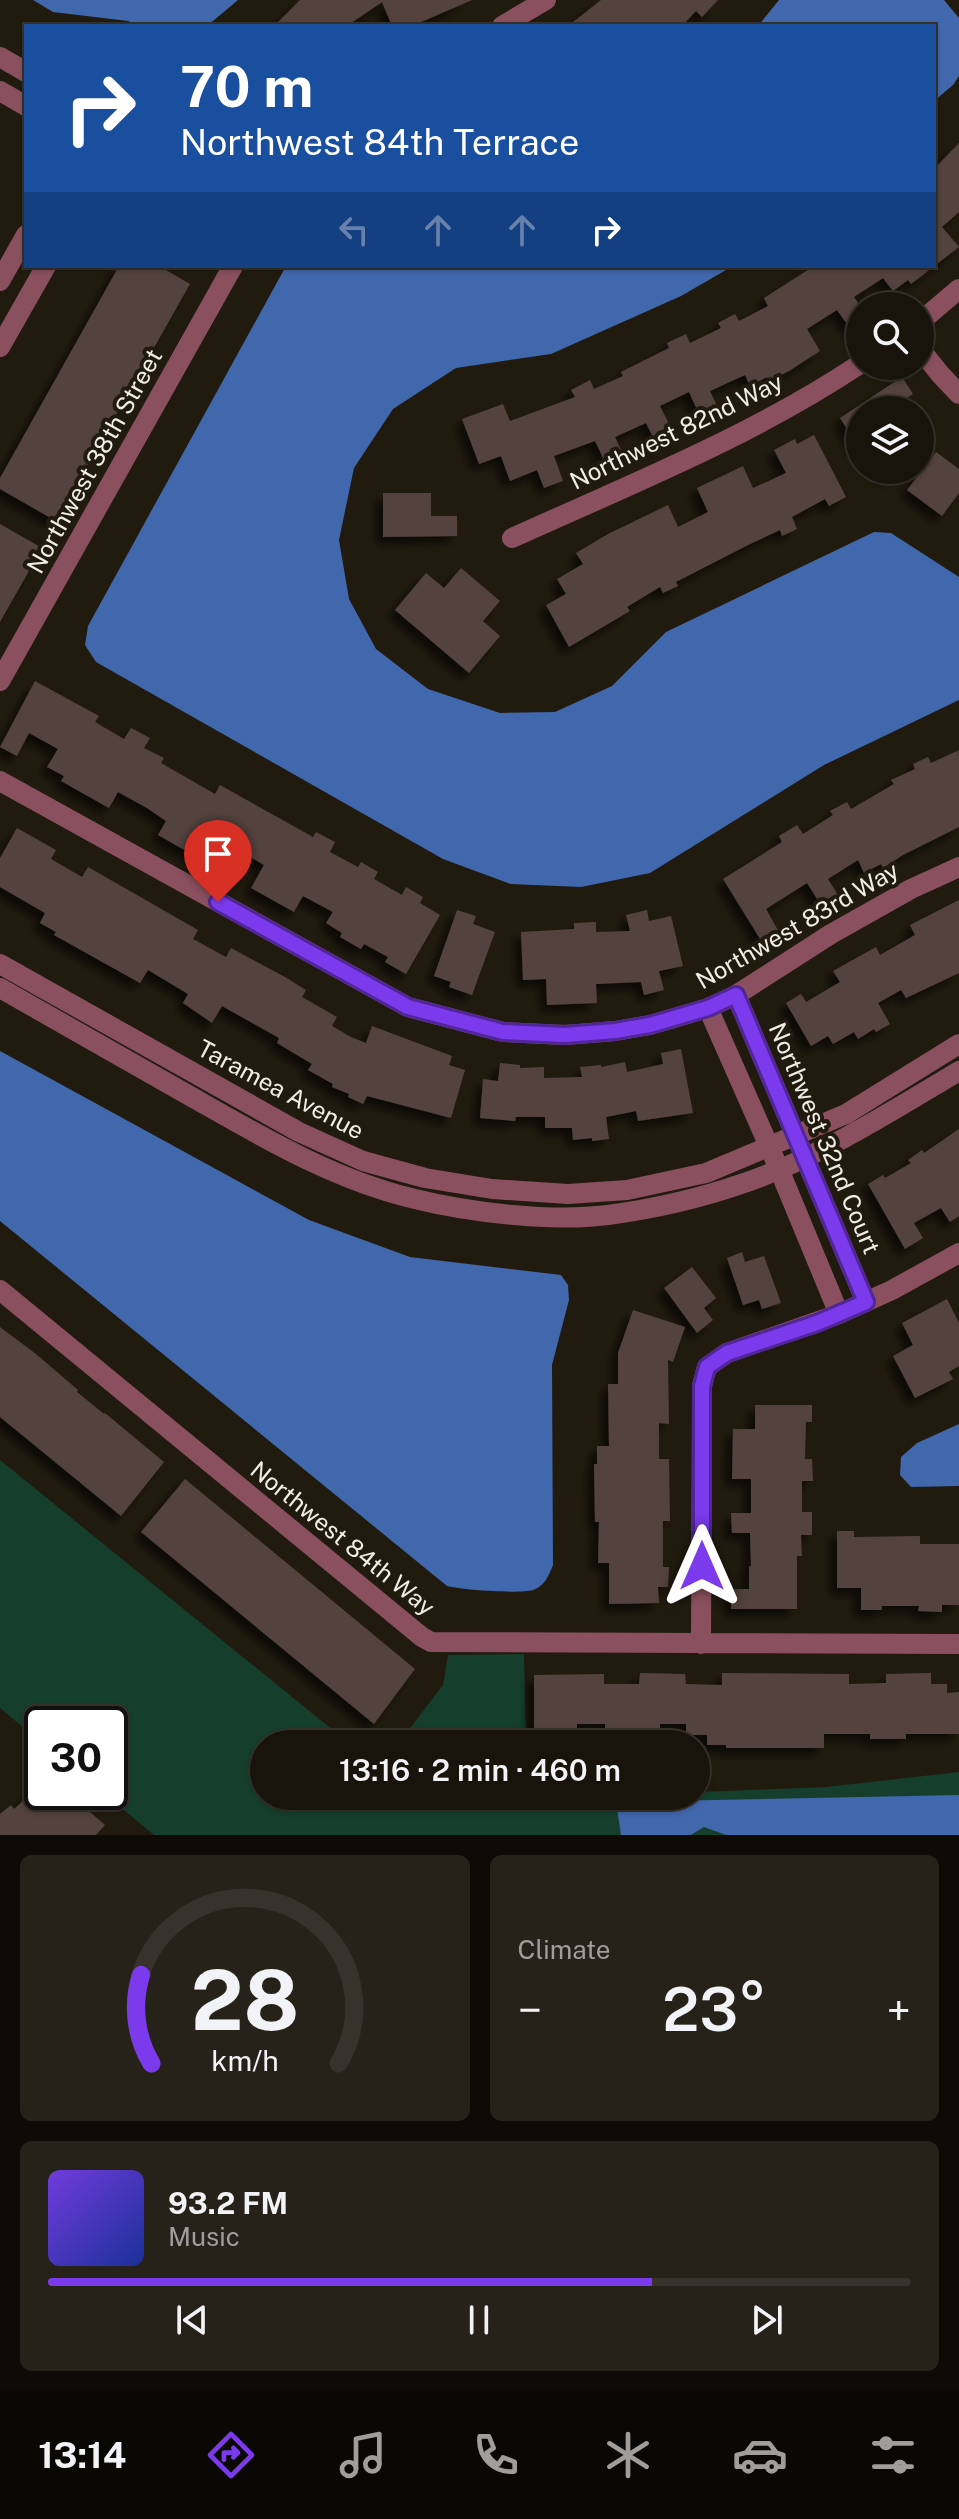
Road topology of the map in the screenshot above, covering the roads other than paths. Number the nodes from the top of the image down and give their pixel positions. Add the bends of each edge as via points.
1 (546, 0) edge
2 (505, 24) edge
3 (0, 57) edge
4 (24, 71) edge
5 (0, 91) edge
6 (24, 105) edge
7 (24, 239) edge
8 (45, 268) edge
9 (232, 268) edge
10 (0, 281) edge
11 (959, 289) edge
12 (934, 310) edge
13 (0, 347) edge
14 (934, 366) edge
15 (846, 373) edge
16 (959, 394) edge
17 (512, 538) dead end
18 (0, 681) edge
19 (0, 781) edge
20 (959, 867) edge
21 (0, 964) edge
22 (0, 988) edge
23 (736, 995) junction
24 (708, 1008) junction
25 (959, 1044) edge
26 (959, 1071) edge
27 (795, 1136) junction
28 (769, 1147) junction
29 (804, 1157) junction
30 (779, 1169) junction
31 (959, 1253) edge
32 (0, 1290) edge
33 (866, 1302) junction
34 (839, 1314) junction
35 (701, 1644) junction
36 (959, 1644) edge

1 - 2 street
3 - 4 street
5 - 6 street
7 - 10 street
8 - 13 street
9 - 18 street, Northwest 38th Street
11 - 12 street
14 - 16 street
15 - 17 street, Northwest 82nd Way via 705,451
19 - 24 street, Northwest 83rd Way via 408,1007 503,1032 565,1035 650,1025
20 - 23 street, Northwest 83rd Way via 831,934
21 - 28 street, Taramea Avenue via 299,1132 363,1161 425,1178 568,1194 627,1190 706,1173
22 - 30 street, Taramea Avenue via 282,1148 415,1199 480,1211 607,1215 674,1202
23 - 24 street, Northwest 83rd Way
23 - 27 street, Northwest 32nd Court
24 - 28 street
25 - 27 street, Taramea Avenue via 846,1114
26 - 29 street, Taramea Avenue
27 - 28 street, Taramea Avenue
27 - 29 street, Northwest 32nd Court
28 - 30 street
29 - 30 street, Taramea Avenue
29 - 33 street, Northwest 32nd Court
30 - 34 street
31 - 33 street
32 - 35 street, Northwest 84th Way via 431,1642
33 - 34 street
34 - 35 street via 727,1353 707,1367 702,1386
35 - 36 street, Northwest 84th Way

